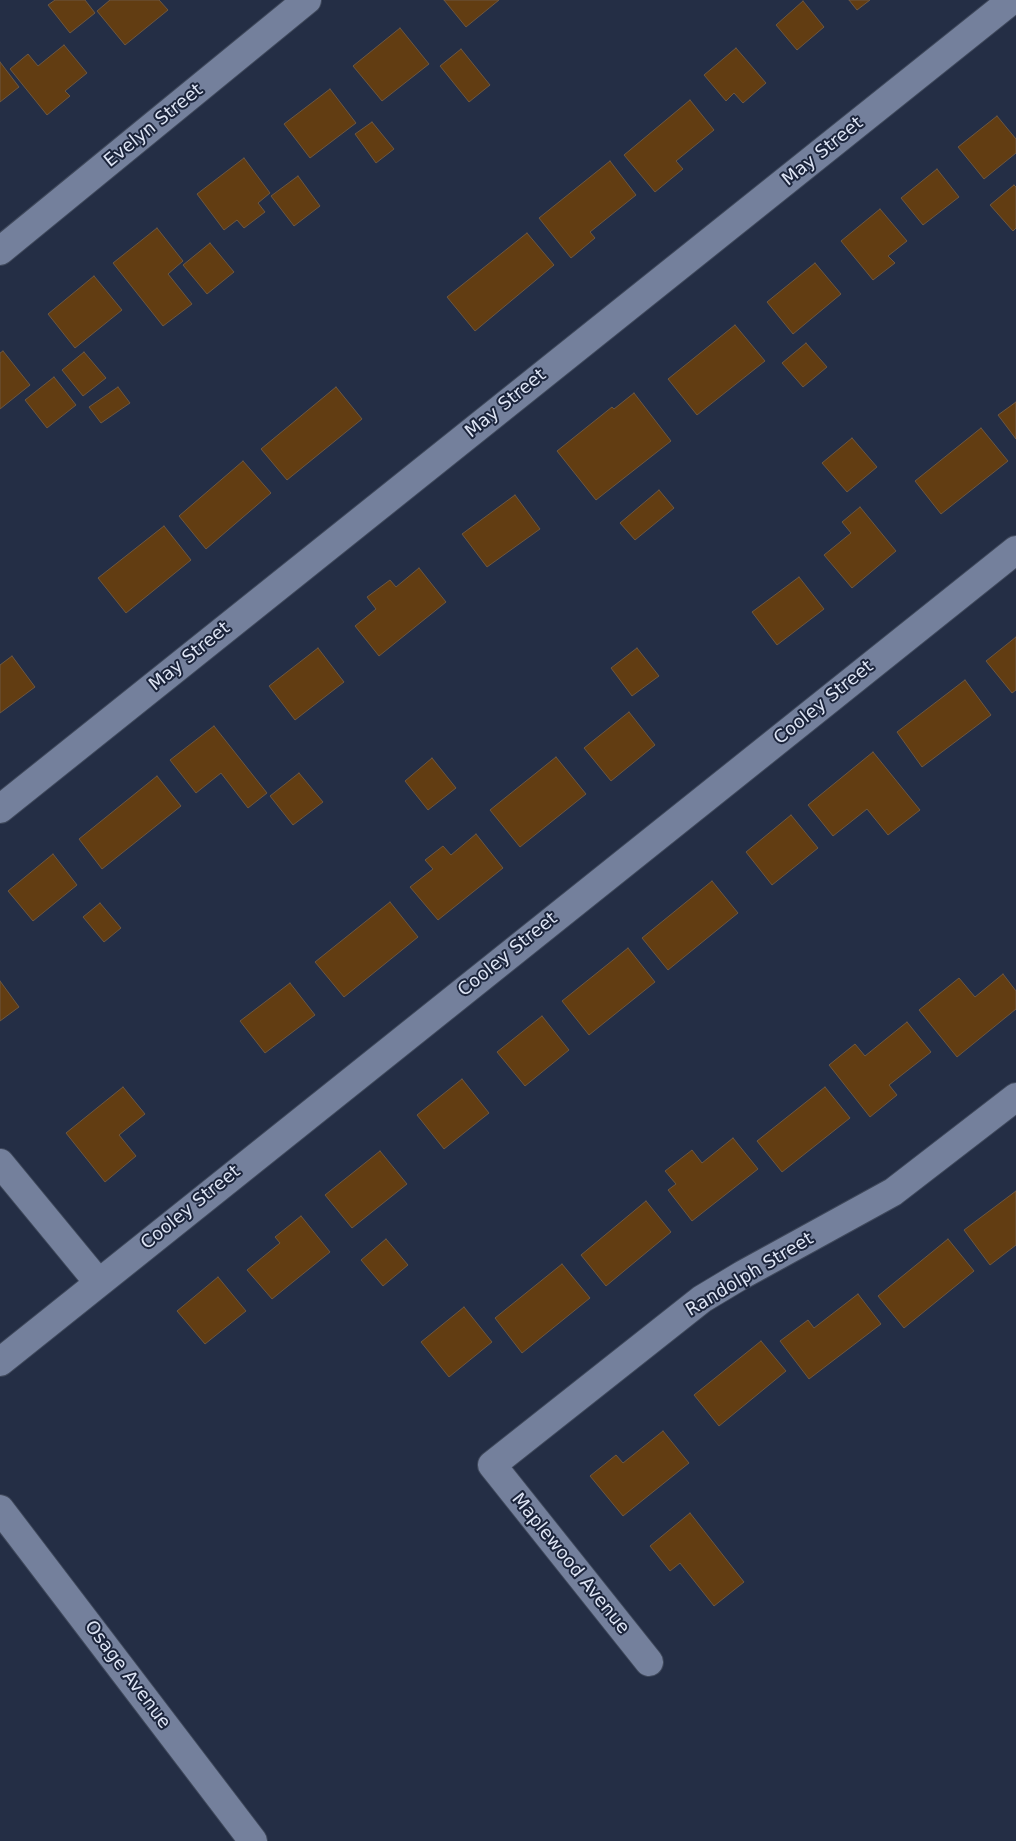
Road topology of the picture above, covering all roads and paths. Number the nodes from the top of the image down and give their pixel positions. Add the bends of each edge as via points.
1 (307, 0) edge
2 (1012, 0) edge
3 (0, 252) edge
4 (1016, 550) edge
5 (0, 809) edge
6 (1016, 1097) edge
7 (0, 1163) edge
8 (98, 1282) junction
9 (0, 1362) edge
10 (492, 1465) joint
11 (0, 1509) edge
12 (649, 1662) dead end
13 (253, 1841) edge

1 - 3 street, Evelyn Street
2 - 5 street, May Street
4 - 8 street, Cooley Street
6 - 10 street, Randolph Street via 893,1192 702,1299
7 - 8 street
8 - 9 street, Cooley Street
10 - 12 street, Maplewood Avenue
11 - 13 street, Osage Avenue

